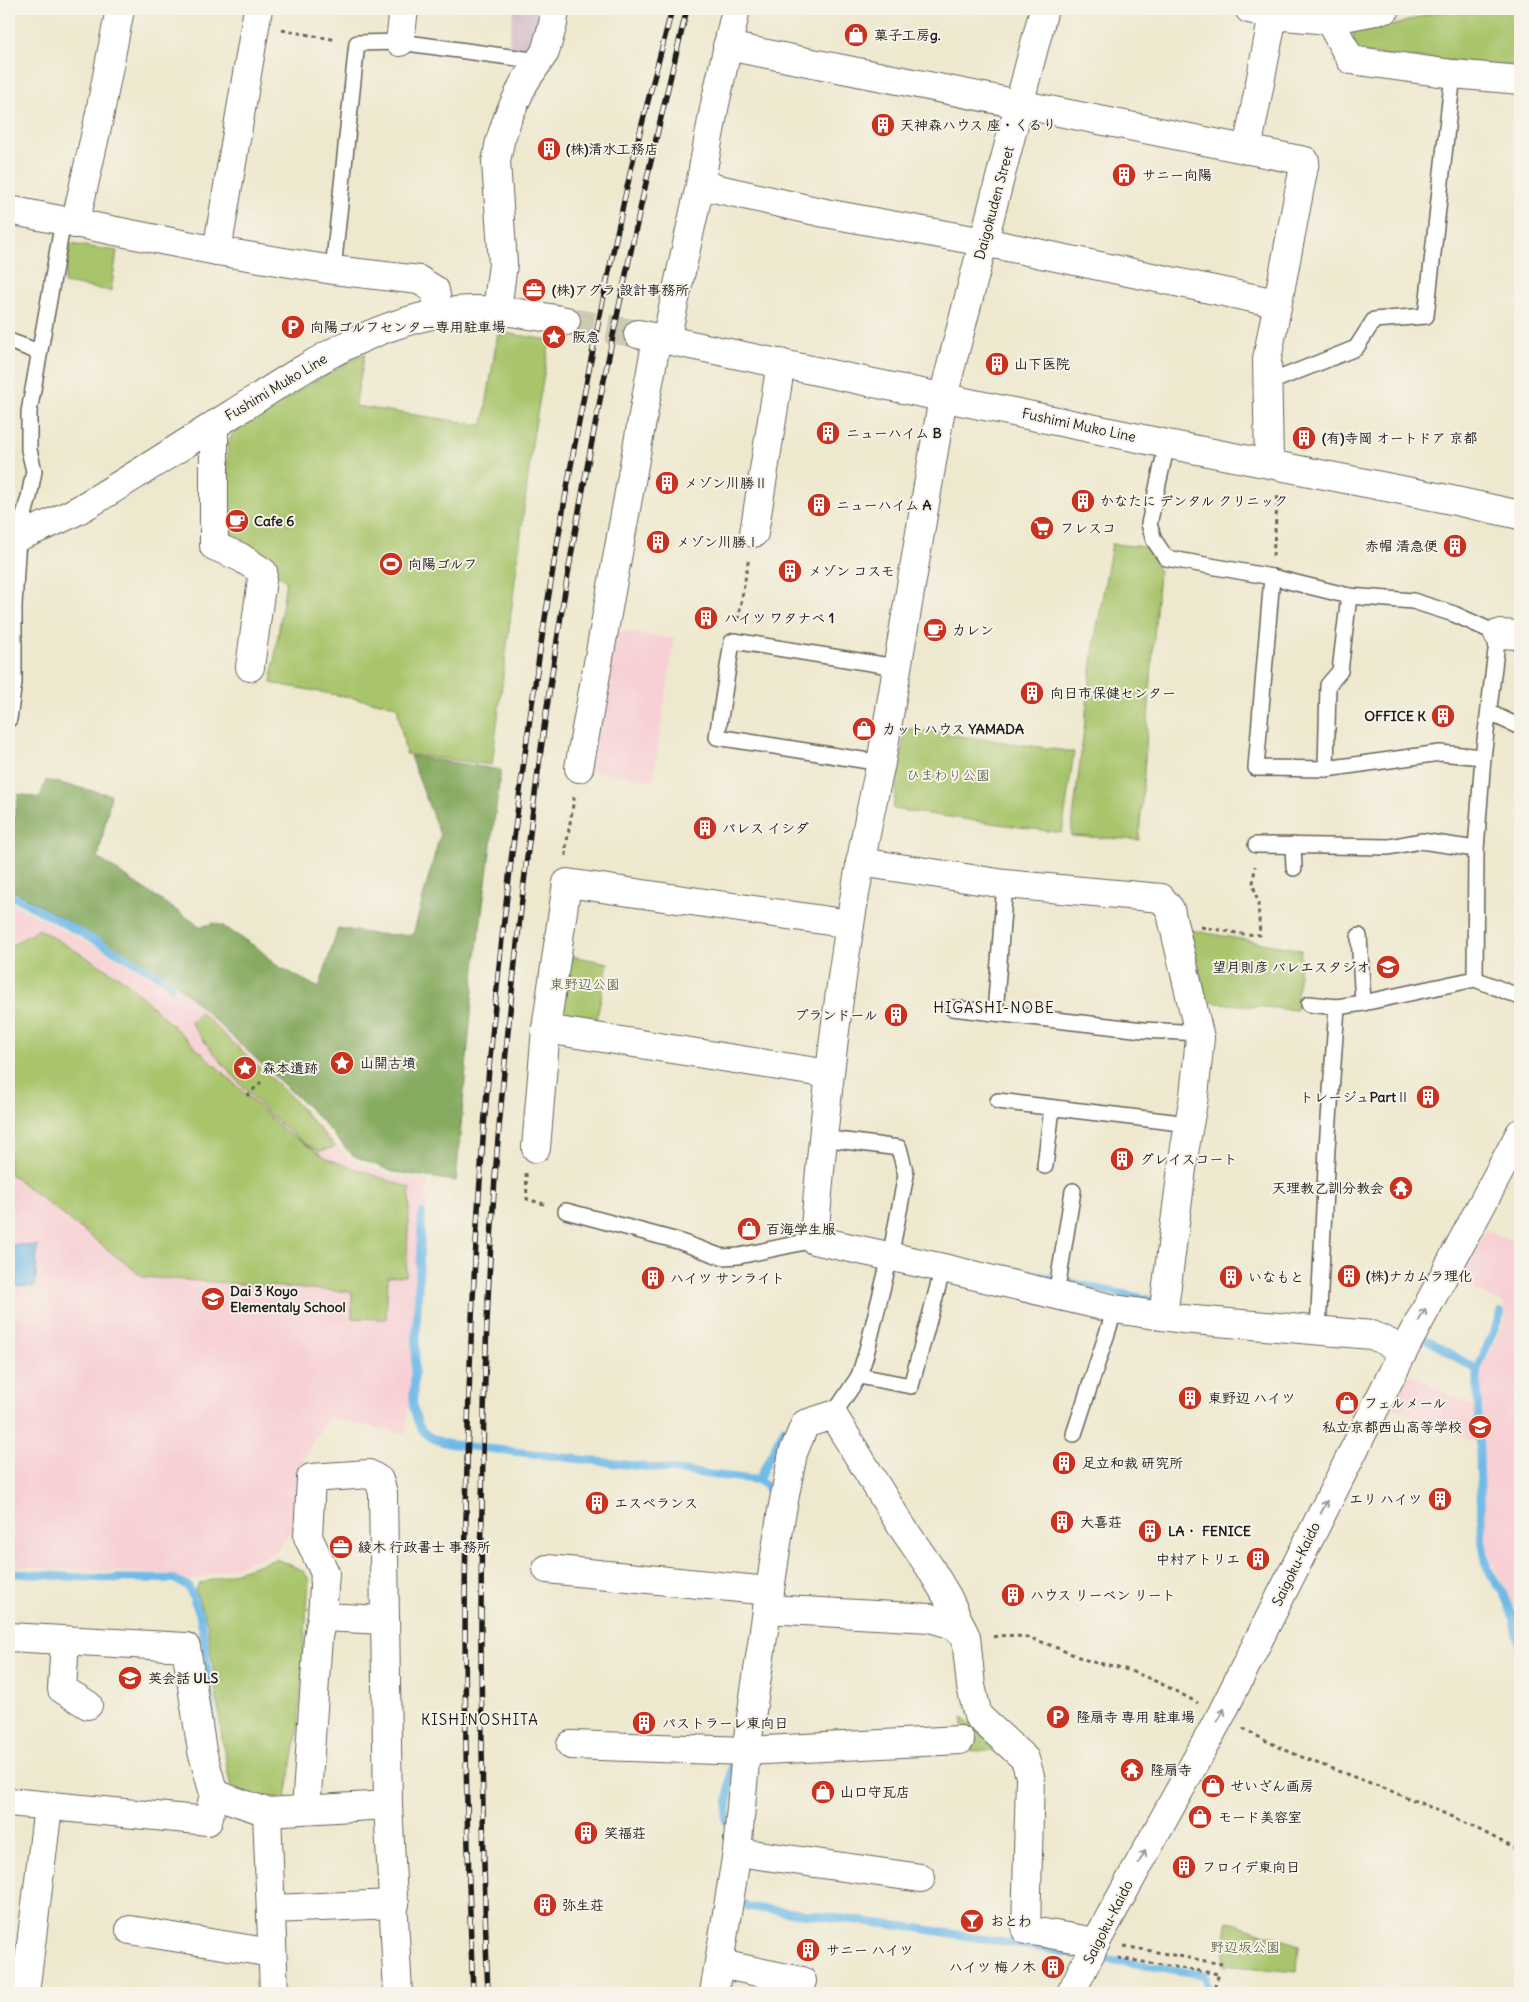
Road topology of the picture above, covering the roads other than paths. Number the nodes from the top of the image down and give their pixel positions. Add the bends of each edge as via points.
1 (120, 9) edge
2 (404, 9) edge
3 (556, 9) edge
4 (736, 9) edge
5 (1044, 9) edge
6 (1386, 9) edge
7 (1261, 12) edge
8 (257, 17) edge
9 (1329, 20) junction
10 (400, 42) junction
11 (728, 46) junction
12 (539, 61) junction
13 (1453, 74) junction
14 (1520, 80) edge
15 (1019, 106) junction
16 (1247, 150) junction
17 (700, 185) junction
18 (9, 210) edge
19 (69, 223) junction
20 (984, 242) junction
21 (216, 250) junction
22 (333, 270) junction
23 (1277, 303) junction
24 (497, 310) junction
25 (439, 314) junction
26 (566, 321) tunnel mouth
27 (654, 337) junction
28 (9, 341) edge
29 (39, 352) junction
30 (781, 363) junction
31 (1268, 383) junction
32 (944, 397) junction
33 (214, 425) junction
34 (1167, 444) junction
35 (1274, 465) junction
36 (1520, 516) edge
37 (754, 533) road end
38 (13, 538) edge
39 (1272, 577) junction
40 (1349, 596) junction
41 (1509, 634) edge
42 (250, 667) dead end
43 (896, 668) junction
44 (1490, 713) junction
45 (9, 719) edge
46 (1520, 727) edge
47 (1483, 757) junction
48 (881, 763) junction
49 (578, 768) road end
50 (1326, 769) junction
51 (1256, 845) road end
52 (1293, 845) junction
53 (1476, 849) junction
54 (860, 862) junction
55 (1294, 868) dead end
56 (1006, 884) junction
57 (850, 924) junction
58 (1360, 936) dead end
59 (1475, 979) junction
60 (1520, 997) edge
61 (1363, 1003) junction
62 (1309, 1004) dead end
63 (1337, 1006) junction
64 (952, 1008) dead end
65 (995, 1013) junction
66 (546, 1029) junction
67 (1200, 1033) junction
68 (829, 1074) junction
69 (998, 1101) dead end
70 (1052, 1108) junction
71 (1189, 1124) junction
72 (1520, 1133) edge
73 (822, 1138) junction
74 (536, 1148) road end
75 (1045, 1166) dead end
76 (1073, 1191) dead end
77 (566, 1211) road end
78 (814, 1240) junction
79 (890, 1257) junction
80 (943, 1268) junction
81 (1056, 1295) junction
82 (1115, 1309) junction
83 (1163, 1316) junction
84 (1318, 1330) junction
85 (1404, 1350) junction
86 (859, 1376) junction
87 (833, 1415) junction
88 (1074, 1434) dead end
89 (547, 1569) dead end
90 (768, 1600) junction
91 (322, 1617) junction
92 (385, 1620) junction
93 (9, 1637) edge
94 (966, 1637) junction
95 (65, 1641) junction
96 (88, 1705) dead end
97 (960, 1740) dead end
98 (571, 1745) dead end
99 (746, 1751) junction
100 (214, 1794) junction
101 (9, 1802) edge
102 (388, 1805) junction
103 (48, 1807) junction
104 (306, 1809) junction
105 (267, 1812) junction
106 (737, 1852) junction
107 (921, 1878) dead end
108 (395, 1904) junction
109 (271, 1909) junction
110 (130, 1930) dead end
111 (1094, 1947) junction
112 (272, 1953) junction
113 (720, 1964) junction
114 (802, 1981) dead end
115 (1080, 1990) edge
116 (25, 1993) edge
117 (274, 1993) edge
118 (398, 1993) edge
119 (714, 1993) edge

1 - 19 street via 98,123
2 - 10 street
3 - 12 street via 545,52
4 - 11 street
5 - 15 street, Daigokuden Street
6 - 9 street
7 - 9 street
7 - 16 street
8 - 21 street
9 - 13 street via 1351,60
10 - 12 lane
10 - 22 lane via 357,43
11 - 15 street
11 - 17 street
12 - 24 street via 508,117 496,162 503,264
13 - 14 street
13 - 31 lane via 1426,316 1374,320 1356,348
15 - 16 street
15 - 20 street, Daigokuden Street
16 - 23 street via 1305,162
17 - 20 street via 825,213
17 - 27 street
18 - 19 street
19 - 21 street
19 - 29 lane
20 - 23 street
20 - 32 street, Daigokuden Street
21 - 22 street
22 - 25 street via 419,280 435,290
23 - 31 street via 1268,359
24 - 25 street, Fushimi Muko Line
24 - 26 street, Fushimi Muko Line
25 - 33 street, Fushimi Muko Line via 388,326 355,341
27 - 30 street, Fushimi Muko Line
27 - 49 street
28 - 29 lane
29 - 38 lane via 29,412 29,450 34,471 30,497
30 - 32 street, Fushimi Muko Line
30 - 37 street
31 - 35 street
32 - 34 street, Fushimi Muko Line
32 - 43 street, Daigokuden Street
33 - 38 street, Fushimi Muko Line via 79,509
33 - 42 street via 214,546 263,572
34 - 35 street, Fushimi Muko Line
34 - 39 lane via 1149,524 1154,540 1166,558
35 - 36 street, Fushimi Muko Line
38 - 45 lane via 14,682
39 - 40 lane
39 - 50 lane via 1256,768
40 - 41 lane via 1413,601
40 - 50 lane via 1340,671 1328,685
41 - 44 lane
43 - 48 street, Daigokuden Street
43 - 48 lane via 734,640 716,737
44 - 46 lane
44 - 47 lane
47 - 50 lane via 1440,753
47 - 53 lane
48 - 54 street, Daigokuden Street
51 - 52 lane
52 - 53 lane via 1389,847 1421,842
52 - 55 lane
53 - 59 lane
54 - 56 street
54 - 57 street, Daigokuden Street
56 - 65 lane
56 - 67 street via 1161,898 1170,909
57 - 66 street via 567,883
57 - 68 street, Daigokuden Street
58 - 61 lane
59 - 60 lane
59 - 61 lane
61 - 63 lane
62 - 63 lane
63 - 84 lane via 1326,1148
64 - 65 lane
65 - 67 lane via 1143,1030
66 - 68 street
66 - 74 street
67 - 71 street
68 - 73 street, Daigokuden Street
69 - 70 lane
70 - 71 lane
70 - 75 lane
71 - 83 street
85 -> 72 street, Saigoku-Kaido
73 - 78 street, Daigokuden Street
73 - 79 lane via 899,1148 906,1175
76 - 81 lane
77 - 78 lane via 678,1241 722,1258
78 - 79 street
79 - 80 street
79 - 86 lane
80 - 81 street
80 - 86 lane via 911,1386
81 - 82 street
82 - 83 street
82 - 88 lane
83 - 84 street
84 - 85 street via 1372,1336
111 -> 85 street, Saigoku-Kaido via 1221,1715
86 - 87 lane
87 - 90 street via 805,1424 793,1453
87 - 94 street via 929,1566
89 - 90 street
90 - 94 street via 930,1618 951,1624
90 - 99 street
91 - 92 street
91 - 92 street via 325,1573 308,1537 311,1478 369,1474 379,1480 383,1493
91 - 104 street
92 - 102 street
93 - 95 street
94 - 111 street via 978,1716 1025,1759 1030,1776 1026,1930
95 - 96 street via 62,1689
95 - 100 street via 186,1647 202,1751
97 - 99 street
98 - 99 street
99 - 106 street
100 - 103 street via 208,1821
100 - 105 street
101 - 103 street
102 - 104 street
102 - 108 street
103 - 116 street
104 - 105 street
105 - 109 street
106 - 107 street
106 - 113 street
108 - 109 street
108 - 118 street
109 - 112 street
110 - 112 street
111 - 115 street, Saigoku-Kaido
112 - 117 street
113 - 114 street
113 - 119 street

